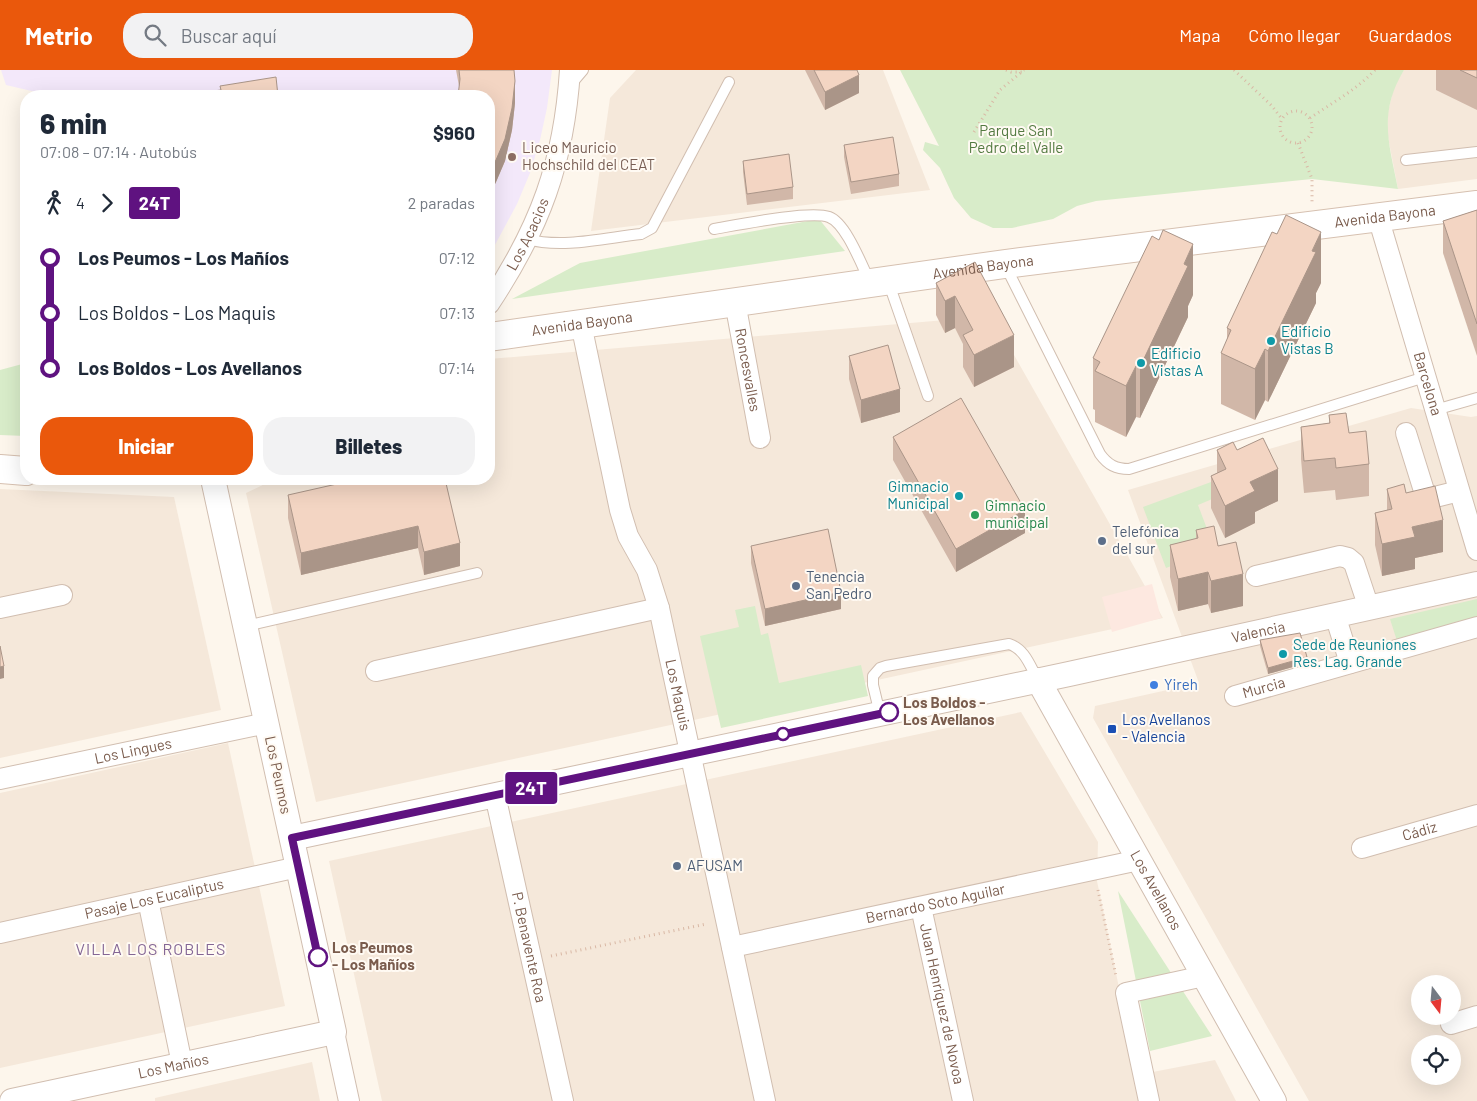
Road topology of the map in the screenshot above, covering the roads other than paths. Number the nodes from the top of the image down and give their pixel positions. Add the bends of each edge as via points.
1 (583, 70) edge
2 (570, 78) edge
3 (729, 82) dead end
4 (1477, 152) edge
5 (1406, 160) dead end
6 (1477, 205) edge
7 (1378, 217) junction
8 (714, 228) dead end
9 (527, 239) junction
10 (1005, 264) junction
11 (879, 281) junction
12 (495, 295) edge
13 (736, 302) junction
14 (581, 324) junction
15 (495, 336) edge
16 (1425, 377) junction
17 (928, 396) dead end
18 (1477, 398) edge
19 (1435, 410) junction
20 (1406, 433) dead end
21 (760, 438) dead end
22 (0, 469) edge
23 (20, 471) edge
24 (215, 485) edge
25 (1460, 491) junction
26 (1474, 528) edge
27 (1477, 550) edge
28 (476, 573) dead end
29 (1256, 576) dead end
30 (1477, 584) edge
31 (62, 595) dead end
32 (0, 608) edge
33 (659, 608) junction
34 (1369, 608) junction
35 (1336, 616) junction
36 (246, 626) junction
37 (1477, 627) edge
38 (1350, 663) junction
39 (376, 671) dead end
40 (1038, 680) junction
41 (1235, 696) dead end
42 (880, 714) junction
43 (267, 723) junction
44 (691, 754) junction
45 (0, 779) edge
46 (496, 795) junction
47 (1477, 815) edge
48 (292, 838) junction
49 (1362, 848) dead end
50 (1139, 860) junction
51 (298, 867) junction
52 (148, 900) junction
53 (921, 907) junction
54 (4, 932) edge
55 (732, 947) junction
56 (1204, 976) junction
57 (1477, 1016) edge
58 (1461, 1021) edge
59 (334, 1032) junction
60 (182, 1064) junction
61 (12, 1101) edge
62 (349, 1101) edge
63 (562, 1101) edge
64 (765, 1101) edge
65 (963, 1101) edge
66 (1149, 1101) edge
67 (1274, 1101) edge

1 - 2 lane
2 - 9 street, Los Acacios via 563,137 537,219
3 - 9 lane via 652,228 641,234 560,243
4 - 5 lane
6 - 7 main road, Avenida Bayona
7 - 10 main road, Avenida Bayona
7 - 16 street, Barcelona
8 - 11 lane via 806,215 830,217 846,232
9 - 12 street, Los Acacios
10 - 11 main road, Avenida Bayona
10 - 16 lane via 1100,454 1121,469 1130,469
11 - 13 main road, Avenida Bayona
11 - 17 lane
13 - 14 main road, Avenida Bayona
13 - 21 street, Roncesvalles
14 - 15 main road, Avenida Bayona
14 - 33 street, Los Maquis via 620,510 628,536 654,586
16 - 19 street, Barcelona
18 - 19 lane
19 - 25 street, Barcelona
20 - 25 street via 1425,494 1431,498
22 - 23 main road
24 - 36 street, Los Peumos
25 - 26 street, Barcelona
26 - 27 street, Barcelona
28 - 36 lane
29 - 34 street via 1340,556 1348,558 1354,563
30 - 34 street, Valencia
31 - 32 street
33 - 39 street
33 - 44 street, Los Maquis
34 - 35 street, Valencia
35 - 38 street
35 - 40 street, Valencia
36 - 43 street, Los Peumos
37 - 38 street, Murcia
38 - 41 street, Murcia
40 - 42 street, Valencia
40 - 42 lane via 1023,652 1009,644 886,666 873,676
40 - 50 street, Los Avellanos
42 - 44 street, Valencia
43 - 45 street, Los Lingues
43 - 48 street, Los Peumos
44 - 46 street, Valencia
44 - 55 street, Los Maquis
46 - 48 street, Valencia
46 - 63 street, P. Benavente Roa
47 - 49 street, Cádiz
48 - 51 street, Los Peumos
50 - 53 street, Bernardo Soto Aguilar
50 - 56 street, Los Avellanos
51 - 52 street, Pasaje Los Eucaliptus
51 - 59 street, Los Peumos
52 - 54 street, Pasaje Los Eucaliptus
52 - 60 street
53 - 55 street, Bernardo Soto Aguilar
53 - 65 street, Juan Henríquez de Novoa
55 - 64 street, Los Maquis
56 - 66 street via 1126,994
56 - 67 street, Los Avellanos
57 - 58 street
59 - 60 street, Los Mañíos
59 - 62 street, Los Peumos
60 - 61 street, Los Mañíos

